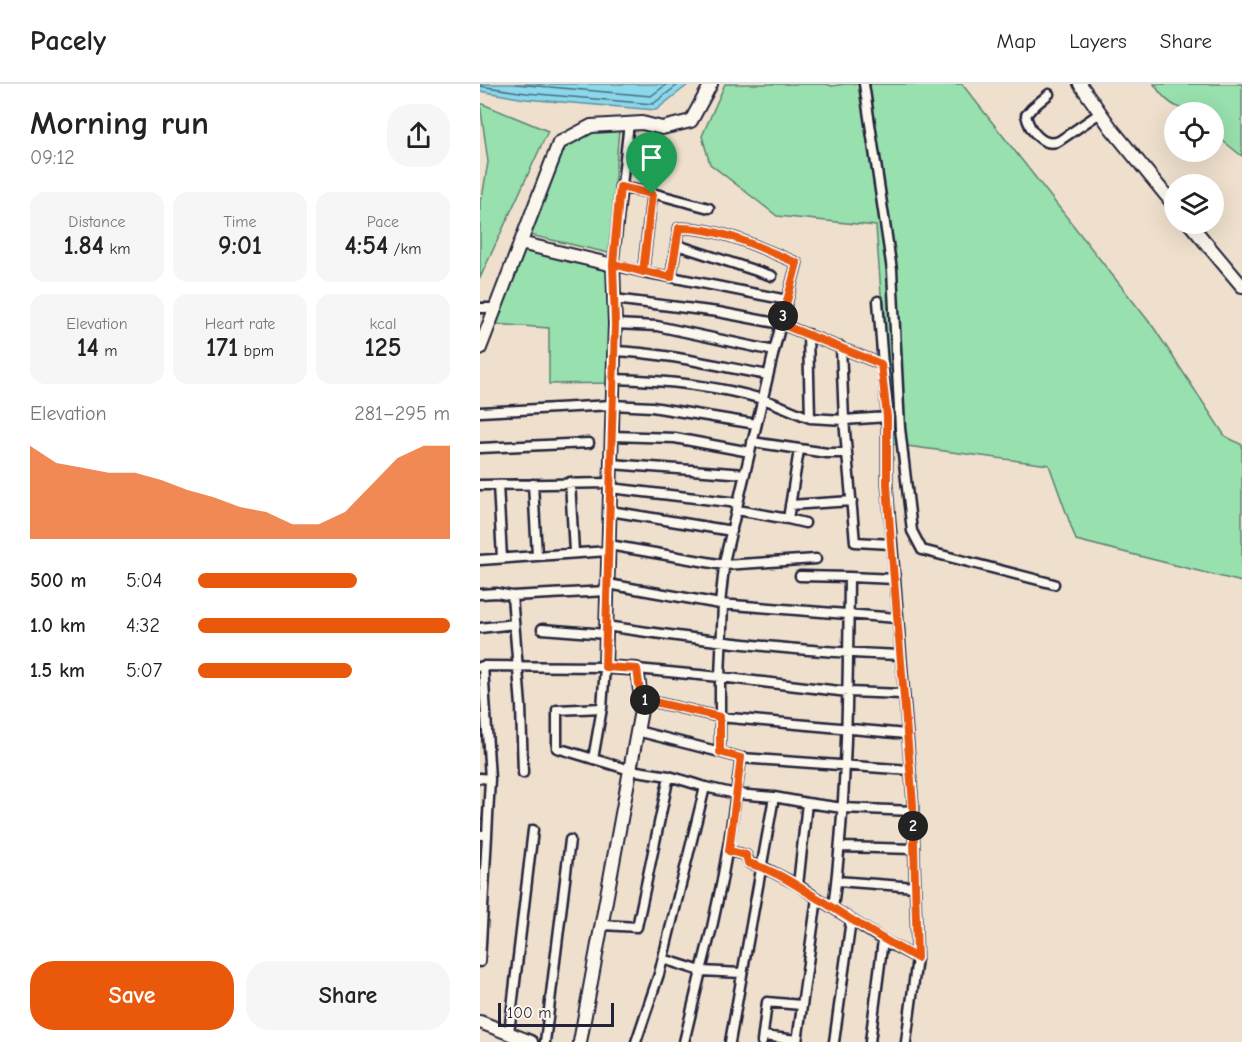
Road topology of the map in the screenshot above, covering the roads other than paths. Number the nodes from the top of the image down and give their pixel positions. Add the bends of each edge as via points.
1 (711, 84) edge
2 (864, 84) edge
3 (1080, 84) edge
4 (1049, 94) dead end
5 (1100, 113) junction
6 (629, 123) junction
7 (620, 187) junction
8 (1164, 193) edge
9 (652, 194) junction
10 (709, 208) dead end
11 (1198, 234) edge
12 (520, 243) junction
13 (677, 245) junction
14 (613, 264) junction
15 (643, 272) junction
16 (772, 276) dead end
17 (671, 277) junction
18 (1242, 286) edge
19 (614, 298) junction
20 (787, 300) junction
21 (878, 302) dead end
22 (480, 308) edge
23 (495, 308) junction
24 (615, 324) junction
25 (781, 324) junction
26 (808, 334) junction
27 (841, 347) junction
28 (480, 348) edge
29 (614, 351) junction
30 (774, 351) junction
31 (881, 364) junction
32 (768, 375) junction
33 (613, 379) junction
34 (763, 399) junction
35 (612, 405) junction
36 (480, 412) edge
37 (887, 417) junction
38 (810, 418) junction
39 (844, 420) junction
40 (756, 424) junction
41 (612, 436) junction
42 (752, 442) junction
43 (589, 443) dead end
44 (480, 448) edge
45 (800, 450) junction
46 (750, 452) junction
47 (847, 453) junction
48 (611, 464) junction
49 (745, 474) junction
50 (570, 483) junction
51 (533, 484) junction
52 (480, 485) edge
53 (498, 485) junction
54 (610, 485) junction
55 (852, 501) junction
56 (790, 505) junction
57 (737, 507) junction
58 (610, 511) junction
59 (788, 519) junction
60 (805, 523) dead end
61 (732, 531) junction
62 (891, 544) junction
63 (609, 548) junction
64 (574, 552) junction
65 (537, 555) junction
66 (502, 558) junction
67 (816, 559) dead end
68 (480, 560) edge
69 (724, 566) junction
70 (800, 576) dead end
71 (849, 578) junction
72 (895, 579) junction
73 (1054, 584) dead end
74 (608, 588) junction
75 (480, 594) edge
76 (512, 596) junction
77 (722, 604) junction
78 (849, 615) junction
79 (897, 618) junction
80 (514, 624) junction
81 (480, 628) edge
82 (542, 629) dead end
83 (606, 630) junction
84 (722, 643) junction
85 (848, 654) junction
86 (900, 656) junction
87 (482, 666) edge
88 (519, 666) junction
89 (605, 667) junction
90 (637, 669) junction
91 (720, 677) junction
92 (848, 692) junction
93 (903, 694) junction
94 (641, 699) junction
95 (602, 708) junction
96 (720, 717) junction
97 (847, 727) junction
98 (637, 731) junction
99 (906, 734) junction
100 (720, 752) junction
101 (741, 758) junction
102 (593, 759) junction
103 (845, 767) junction
104 (630, 770) junction
105 (910, 771) junction
106 (523, 774) dead end
107 (669, 776) junction
108 (480, 778) edge
109 (490, 779) junction
110 (705, 787) junction
111 (736, 794) junction
112 (774, 798) junction
113 (807, 803) junction
114 (843, 808) junction
115 (484, 810) edge
116 (913, 811) junction
117 (533, 830) dead end
118 (483, 835) edge
119 (570, 840) dead end
120 (841, 847) junction
121 (914, 849) junction
122 (729, 851) junction
123 (763, 867) junction
124 (483, 868) edge
125 (837, 881) junction
126 (798, 885) junction
127 (915, 887) junction
128 (482, 896) edge
129 (817, 898) junction
130 (833, 908) junction
131 (851, 920) junction
132 (603, 925) junction
133 (883, 940) junction
134 (917, 958) junction
135 (663, 959) junction
136 (480, 962) edge
137 (701, 970) junction
138 (742, 973) junction
139 (801, 1005) junction
140 (480, 1022) edge
141 (509, 1033) junction
142 (762, 1039) edge
143 (797, 1041) edge
144 (531, 1042) edge
145 (545, 1042) edge
146 (580, 1042) edge
147 (636, 1042) edge
148 (684, 1042) edge
149 (730, 1042) edge
150 (834, 1042) edge
151 (870, 1042) edge
152 (906, 1042) edge

1 - 6 street via 691,121 662,128
2 - 73 street via 892,270 900,428 912,531 921,550
3 - 5 street
4 - 5 street via 1026,115 1028,126 1044,142 1059,141
5 - 8 street
6 - 7 street
6 - 12 street via 591,126 559,143
7 - 9 street
7 - 14 street
9 - 10 street
9 - 15 street
11 - 18 street
12 - 14 street
12 - 23 street
13 - 16 street
13 - 17 street
13 - 20 street via 679,228 696,228 797,263
14 - 15 street
14 - 19 street
15 - 17 street
17 - 20 street
19 - 24 street
19 - 25 street
20 - 25 street
21 - 31 street
22 - 23 street
23 - 28 street
24 - 29 street
24 - 30 street via 657,326
25 - 26 street
25 - 30 street
26 - 27 street
26 - 38 street
27 - 31 street
27 - 39 street
29 - 32 street via 646,352
29 - 33 street
30 - 32 street
31 - 37 street
32 - 34 street
33 - 34 street via 653,380
33 - 35 street
34 - 38 street
34 - 40 street
35 - 36 street
35 - 40 street via 652,407
35 - 41 street
37 - 39 street
37 - 62 street
38 - 39 street
39 - 47 street
40 - 42 street
41 - 46 street via 675,438
41 - 48 street
42 - 45 street
42 - 46 street
43 - 44 street
45 - 47 street
45 - 56 street
46 - 49 street
47 - 55 street
48 - 49 street
48 - 54 street
49 - 57 street
50 - 51 street
50 - 54 street
50 - 64 street
51 - 53 street
51 - 65 street
52 - 53 street
53 - 66 street
54 - 57 street
54 - 58 street
55 - 56 street
55 - 62 street via 855,542
56 - 59 street
57 - 59 street
57 - 61 street
58 - 61 street
58 - 63 street
59 - 60 street
61 - 69 street
62 - 72 street
63 - 64 street
63 - 69 street
63 - 74 street
64 - 65 street
65 - 66 street
66 - 68 street
67 - 69 street
69 - 77 street
70 - 71 street
71 - 72 street
71 - 78 street
72 - 79 street
74 - 76 street
74 - 77 street
74 - 83 street
75 - 76 street
76 - 80 street
77 - 78 street
77 - 84 street
78 - 79 street
78 - 85 street
79 - 86 street
80 - 81 street
80 - 88 street
82 - 83 street
83 - 84 street
83 - 89 street
84 - 85 street
84 - 91 street
85 - 86 street
85 - 92 street
86 - 93 street
87 - 88 street
87 - 109 street
88 - 89 street
88 - 106 street
89 - 90 street
89 - 95 street
90 - 91 street
90 - 94 street
91 - 92 street
91 - 96 street
92 - 93 street
92 - 97 street
93 - 99 street
94 - 96 street
94 - 98 street
95 - 102 street
95 - 102 street via 557,710 557,748
96 - 97 street
96 - 100 street
97 - 99 street
97 - 103 street
98 - 100 street
98 - 104 street
99 - 105 street
100 - 101 street
101 - 103 street
101 - 111 street
102 - 104 street
103 - 105 street
103 - 114 street
104 - 107 street
104 - 132 street
105 - 116 street
107 - 110 street
107 - 132 street via 637,927
108 - 109 street
109 - 115 street
110 - 111 street
110 - 135 street
111 - 112 street
111 - 122 street
112 - 113 street
112 - 123 street
113 - 114 street
113 - 126 street
114 - 116 street
114 - 120 street
115 - 118 street
116 - 121 street
117 - 141 street
118 - 124 street
119 - 145 street
120 - 121 street
120 - 125 street
121 - 127 street
122 - 123 street via 746,855 748,863
122 - 137 street
123 - 126 street
123 - 138 street
124 - 128 street
125 - 127 street
125 - 130 street
126 - 129 street
127 - 134 street
128 - 136 street
129 - 130 street
129 - 139 street
130 - 131 street
131 - 133 street
131 - 150 street
132 - 146 street
133 - 134 street
133 - 151 street
134 - 152 street
135 - 137 street
135 - 147 street
137 - 138 street
137 - 148 street
138 - 149 street
139 - 142 street via 767,1002
139 - 143 street
140 - 141 street
141 - 144 street
142 - 143 street

